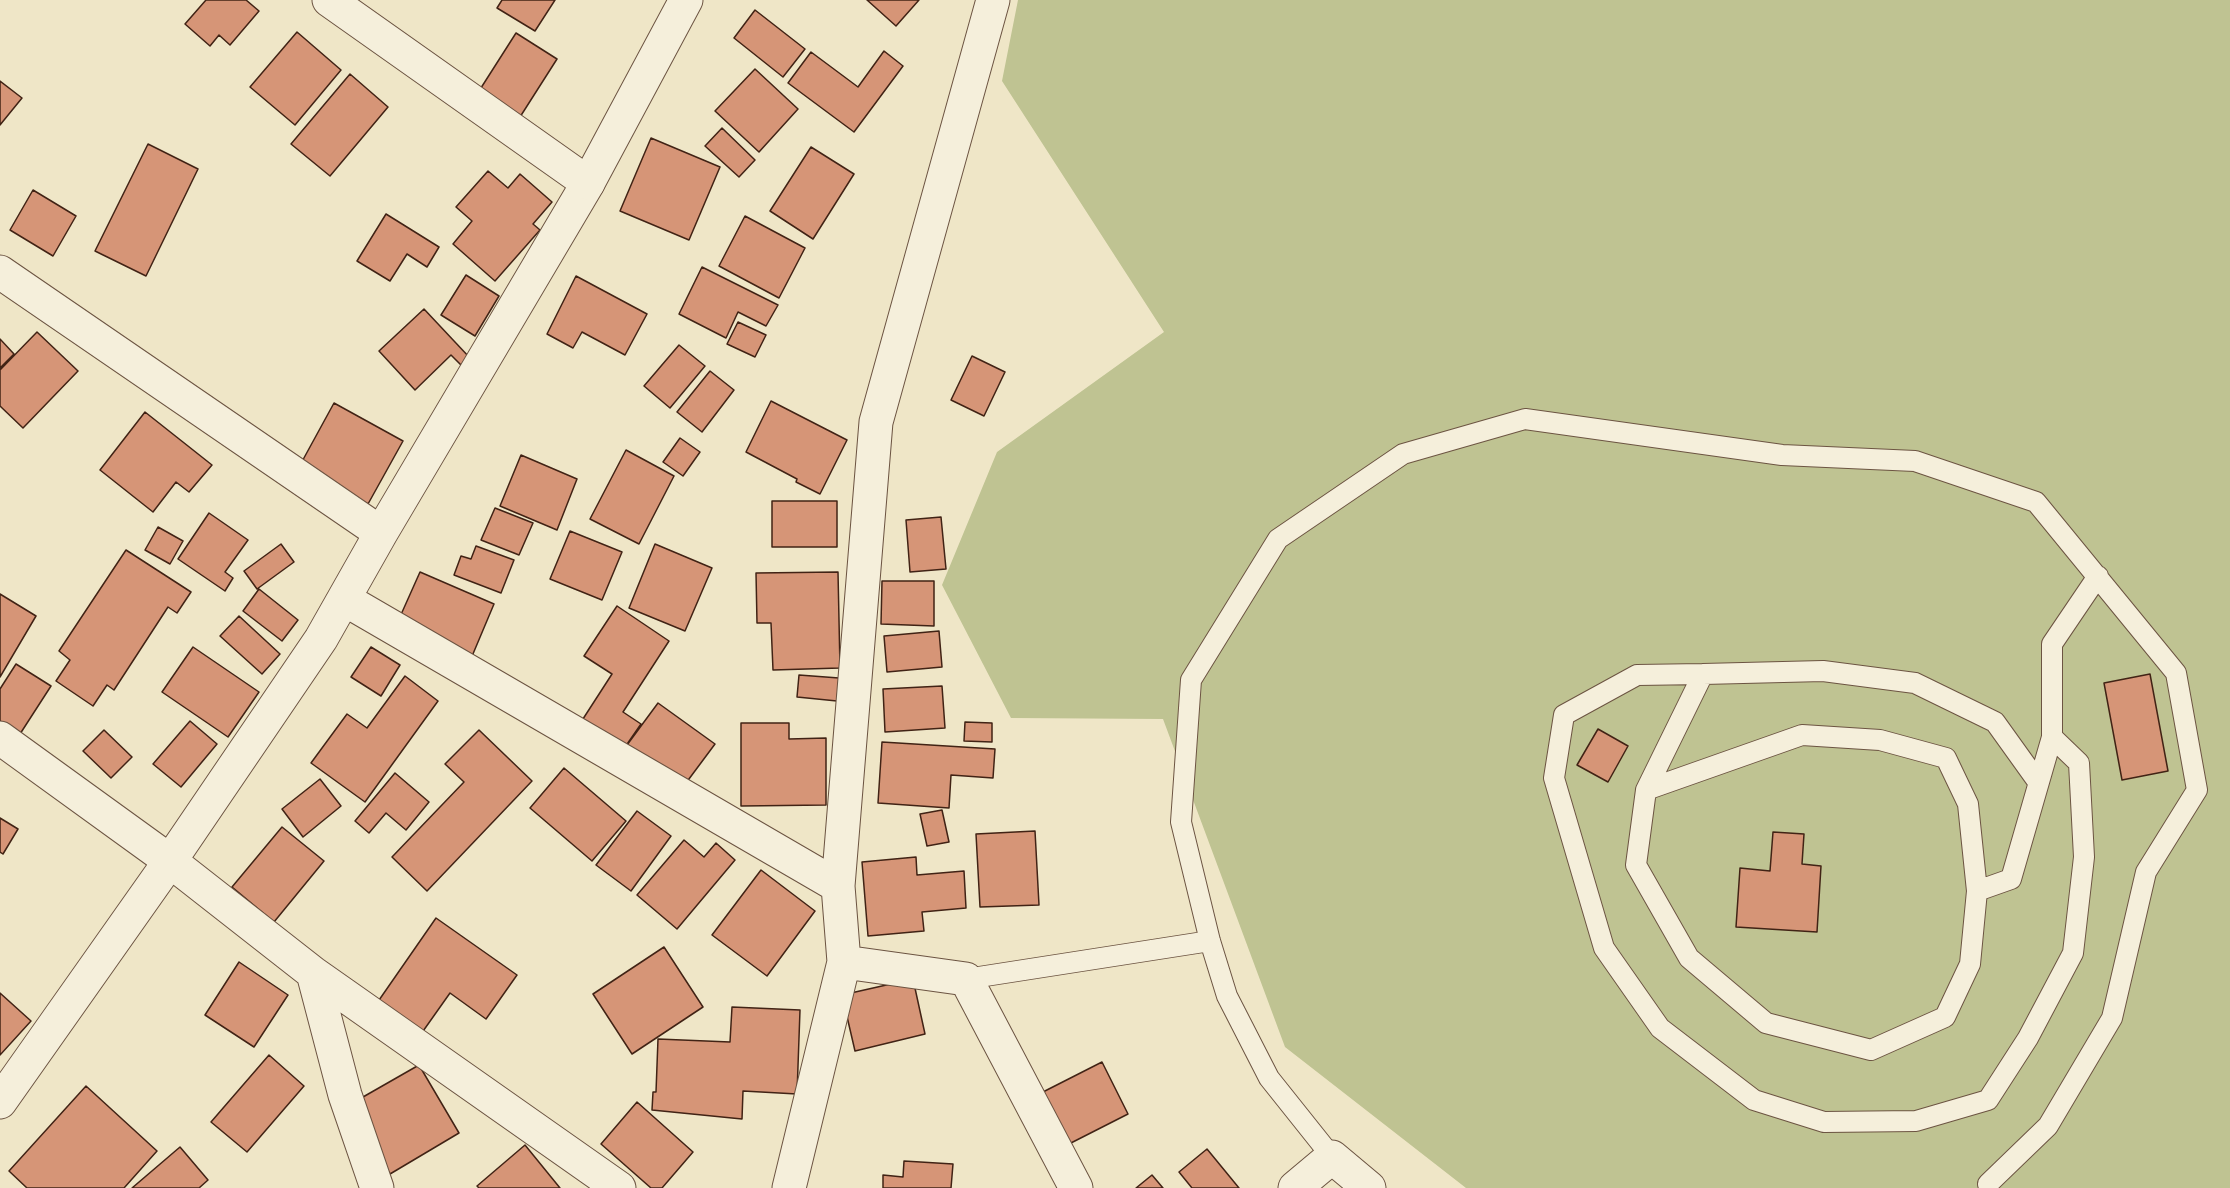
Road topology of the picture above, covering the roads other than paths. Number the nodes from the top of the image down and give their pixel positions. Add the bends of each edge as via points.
1 (329, 0) edge
2 (686, 0) edge
3 (993, 0) edge
4 (588, 183) junction
5 (0, 272) edge
6 (381, 533) junction
7 (2098, 576) junction
8 (344, 599) junction
9 (1703, 674) junction
10 (2052, 737) junction
11 (0, 738) edge
12 (2038, 782) junction
13 (1646, 789) junction
14 (170, 861) junction
15 (838, 886) junction
16 (1977, 891) junction
17 (1210, 941) junction
18 (844, 962) junction
19 (313, 973) junction
20 (966, 979) junction
21 (0, 1102) edge
22 (1332, 1157) junction
23 (1988, 1184) dead end
24 (377, 1188) edge
25 (620, 1188) edge
26 (789, 1188) edge
27 (1076, 1188) edge
28 (1295, 1188) edge
29 (1369, 1188) edge

1 - 4 street
2 - 4 street
3 - 15 street via 876,422
4 - 6 street
5 - 6 street
6 - 8 street
7 - 10 lane via 2052,644
7 - 17 lane via 2036,502 1915,460 1782,454 1525,419 1403,454 1278,539 1191,680 1181,822
7 - 23 lane via 2176,673 2197,790 2146,872 2112,1018 2048,1126
8 - 14 street
8 - 15 street
9 - 10 lane via 1638,675 1564,715 1554,778 1604,948 1660,1028 1754,1100 1824,1122 1916,1121 1988,1100 2028,1038 2073,953 2084,857 2079,763
9 - 12 lane via 1823,671 1915,683 1995,722
9 - 13 lane
10 - 12 lane
11 - 14 street
12 - 16 lane via 2011,879
13 - 16 lane via 1802,735 1880,740 1946,759 1968,804
13 - 16 lane via 1636,865 1689,958 1766,1023 1871,1050 1945,1017 1970,964
14 - 19 street
14 - 21 street
15 - 18 street
17 - 20 lane
17 - 22 lane via 1227,996 1269,1078
18 - 20 street
18 - 26 street
19 - 24 street via 345,1095
19 - 25 street
20 - 27 street
22 - 28 street
22 - 29 street

